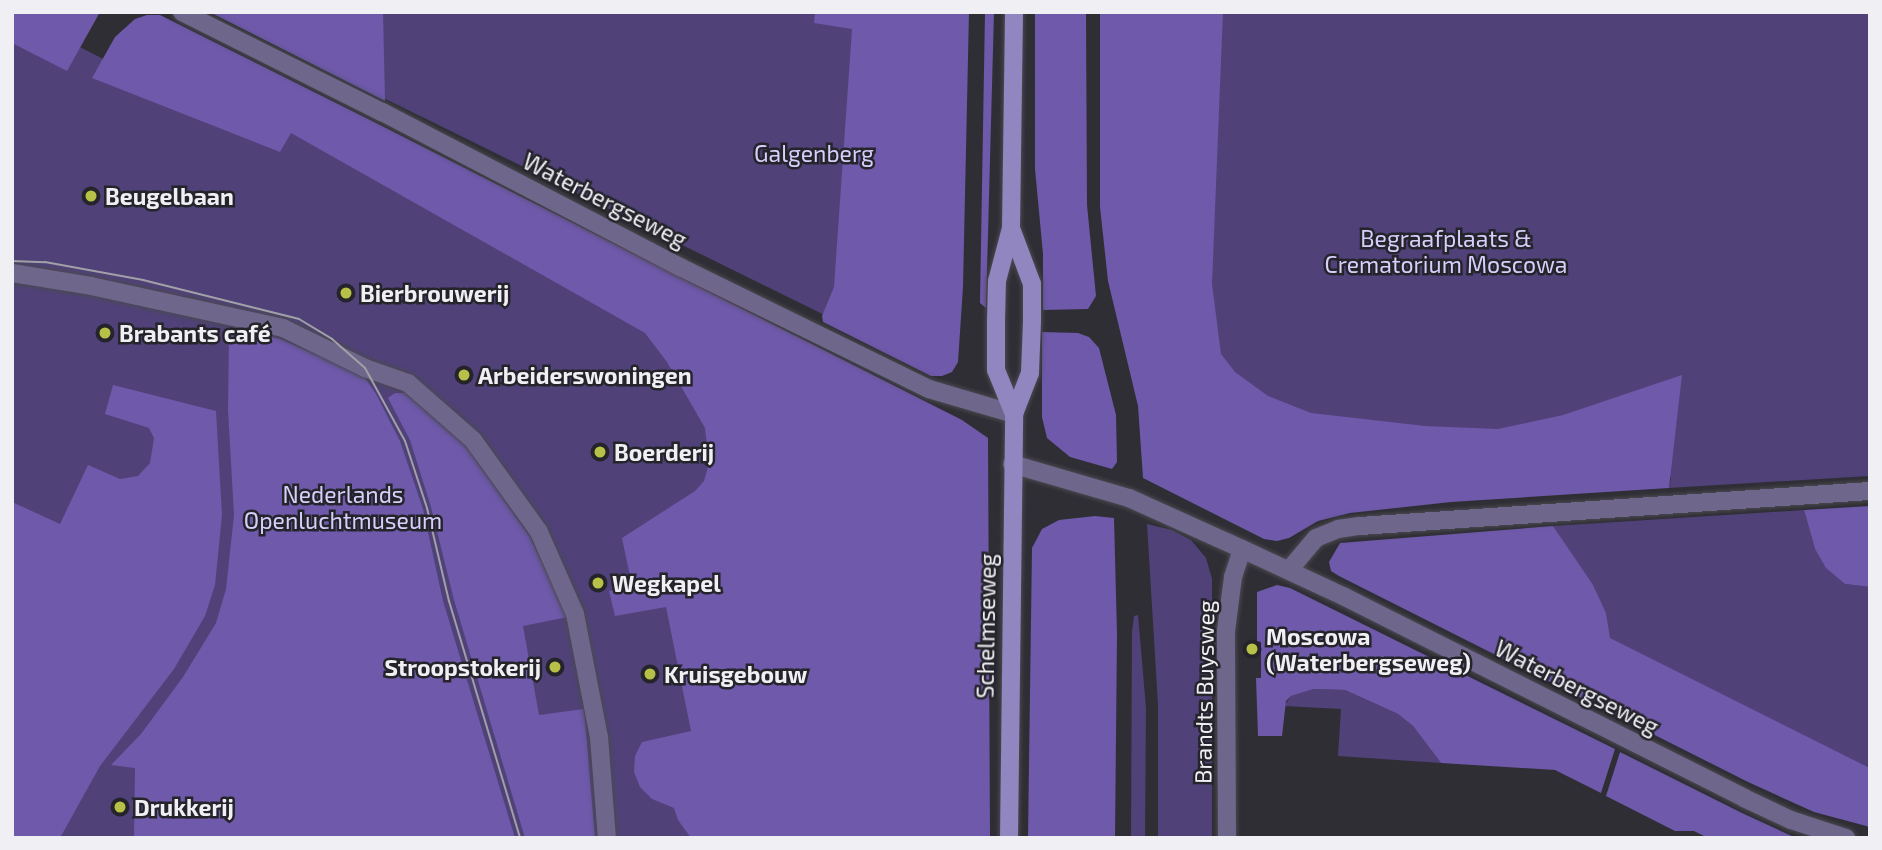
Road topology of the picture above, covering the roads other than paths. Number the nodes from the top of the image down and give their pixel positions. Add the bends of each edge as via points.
1 (181, 12) edge
2 (1014, 12) edge
3 (1011, 228) junction
4 (12, 273) edge
5 (1014, 414) junction
6 (1012, 464) junction
7 (1870, 491) edge
8 (1242, 548) junction
9 (1289, 570) junction
10 (607, 838) edge
11 (1009, 838) edge
12 (1227, 838) edge
13 (1846, 838) edge

1 - 5 street, Waterbergseweg via 929,389
2 - 3 main road, Schelmseweg
3 - 5 main road, Schelmseweg via 997,282 996,370
3 - 5 main road, Schelmseweg via 1032,284 1030,373
4 - 10 street via 283,328 365,368 408,383 473,440 539,532 575,614 599,737
5 - 6 main road, Schelmseweg
6 - 8 street, Waterbergseweg via 1129,498
6 - 11 main road, Schelmseweg
7 - 9 street via 1360,526 1316,538
8 - 9 street, Waterbergseweg
8 - 12 street, Brandts Buysweg via 1226,631
9 - 13 street, Waterbergseweg via 1744,798

